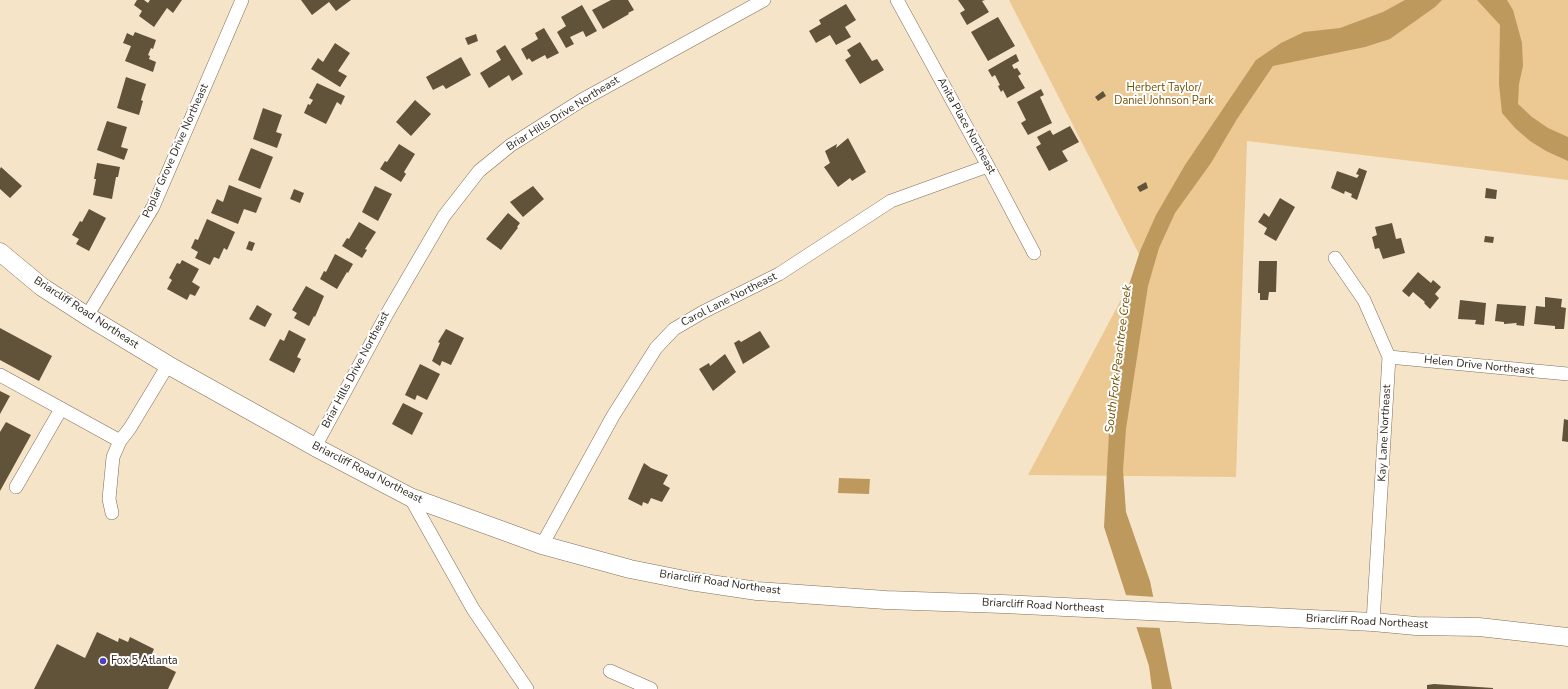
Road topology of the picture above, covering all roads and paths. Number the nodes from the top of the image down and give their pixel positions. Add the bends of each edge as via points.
1 (242, 0) edge
2 (764, 0) edge
3 (896, 0) edge
4 (988, 166) junction
5 (0, 252) edge
6 (1034, 253) dead end
7 (1335, 258) dead end
8 (87, 316) junction
9 (1389, 357) junction
10 (168, 365) junction
11 (1568, 374) edge
12 (0, 376) edge
13 (61, 409) junction
14 (120, 441) junction
15 (315, 447) junction
16 (16, 487) dead end
17 (410, 497) junction
18 (112, 513) dead end
19 (542, 545) junction
20 (1373, 622) junction
21 (1568, 637) edge
22 (610, 670) dead end
23 (527, 689) edge
24 (651, 689) edge

1 - 8 street, Poplar Grove Drive Northeast via 153,207
2 - 15 street, Briar Hills Drive Northeast via 582,100 511,145 479,171 444,216 388,312
3 - 4 street, Anita Place Northeast
4 - 6 street, Anita Place Northeast
4 - 19 street, Carol Lane Northeast via 891,201 779,274 674,329 656,348 613,416
5 - 8 main road, Briarcliff Road Northeast via 42,287
7 - 9 street, Kay Lane Northeast via 1364,300
8 - 10 main road, Briarcliff Road Northeast
9 - 11 street, Helen Drive Northeast
9 - 20 street, Kay Lane Northeast
10 - 14 street
10 - 15 main road, Briarcliff Road Northeast
12 - 13 street
13 - 14 street
13 - 16 street
14 - 18 street via 114,457 109,499
15 - 17 main road, Briarcliff Road Northeast
17 - 19 main road, Briarcliff Road Northeast
17 - 23 street via 472,609
19 - 20 main road, Briarcliff Road Northeast via 630,569 757,591 886,600
20 - 21 main road, Briarcliff Road Northeast via 1479,627
22 - 24 street

